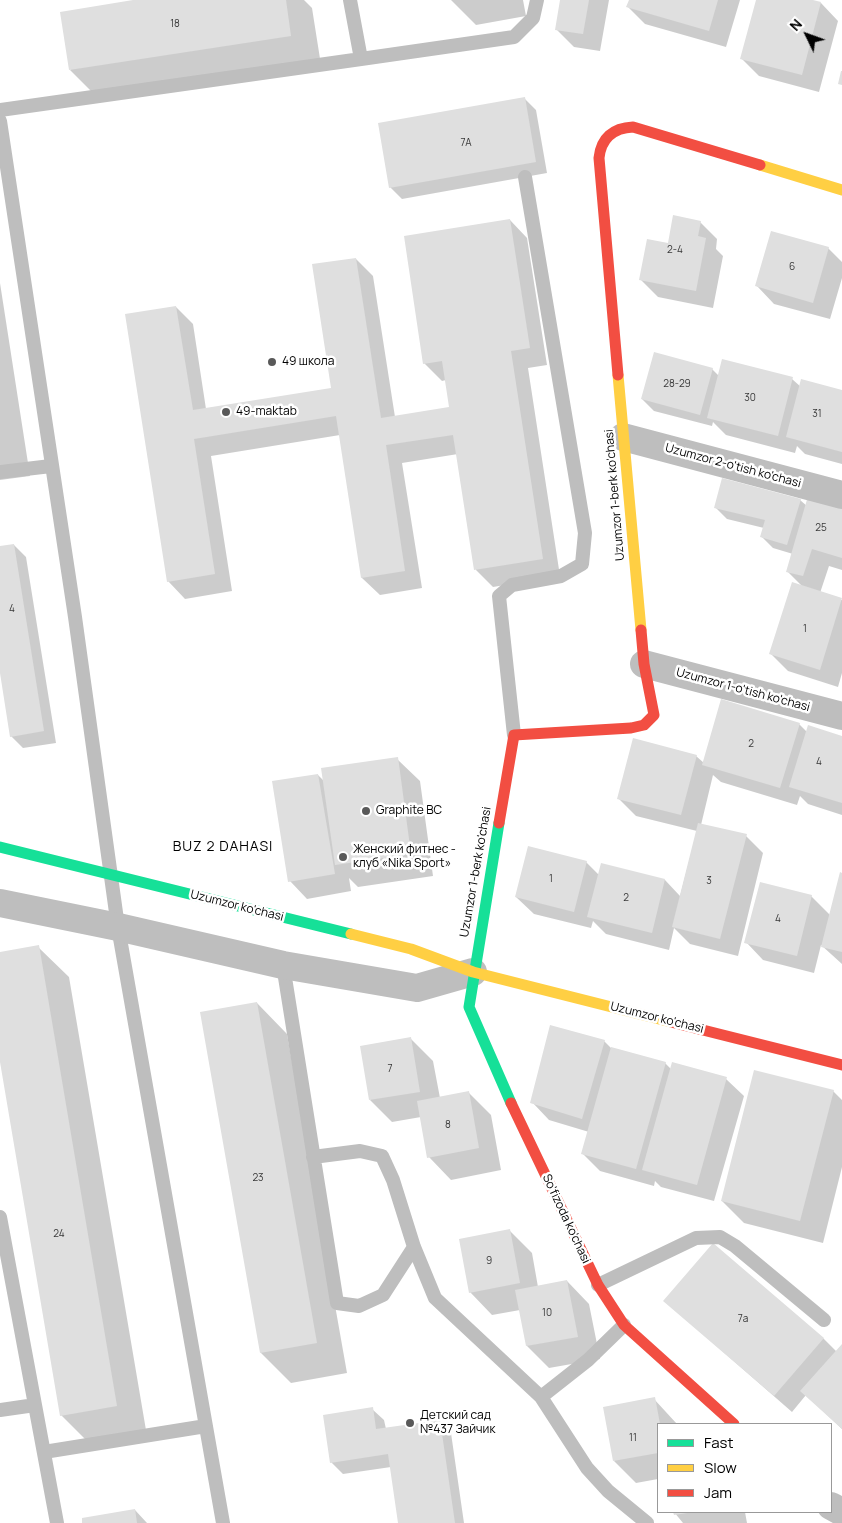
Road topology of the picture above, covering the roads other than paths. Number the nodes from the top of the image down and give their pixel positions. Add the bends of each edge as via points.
1 (350, 0) edge
2 (537, 0) edge
3 (361, 59) junction
4 (0, 110) edge
5 (0, 121) edge
6 (525, 177) dead end
7 (842, 190) edge
8 (623, 437) junction
9 (51, 466) junction
10 (0, 472) edge
11 (842, 495) edge
12 (644, 664) junction
13 (842, 716) edge
14 (514, 735) junction
15 (0, 847) edge
16 (111, 875) junction
17 (0, 903) edge
18 (118, 927) junction
19 (283, 965) junction
20 (473, 972) junction
21 (842, 1065) edge
22 (313, 1158) junction
23 (0, 1217) edge
24 (414, 1247) junction
25 (598, 1285) junction
26 (824, 1320) dead end
27 (624, 1325) junction
28 (541, 1397) junction
29 (35, 1404) junction
30 (0, 1410) edge
31 (733, 1423) edge
32 (206, 1426) junction
33 (44, 1452) junction
34 (57, 1523) edge
35 (223, 1523) edge
36 (647, 1523) edge

1 - 3 lane
2 - 3 lane via 532,18 514,37
3 - 4 lane
5 - 9 lane
6 - 14 lane via 585,533 582,564 560,576 512,585 499,596
7 - 8 street, Uzumzor 1-berk ko'chasi via 633,127 618,127 607,135 600,145 599,158
8 - 11 street, Uzumzor 2-o'tish ko'chasi
8 - 12 street, Uzumzor 1-berk ko'chasi
9 - 10 lane
9 - 16 lane
12 - 13 street, Uzumzor 1-o'tish ko'chasi
12 - 14 street, Uzumzor 1-berk ko'chasi via 654,715 644,725
14 - 20 street, Uzumzor 1-berk ko'chasi
15 - 16 street, Uzumzor ko'chasi
16 - 18 lane
16 - 20 street, Uzumzor ko'chasi via 412,949
17 - 18 street
18 - 19 street
18 - 32 lane
19 - 20 street via 417,988
19 - 22 lane
20 - 21 street, Uzumzor ko'chasi
20 - 25 street, So'fizoda ko'chasi via 469,1007
22 - 24 lane via 360,1150 382,1156
22 - 24 lane via 337,1303 359,1306 383,1294
23 - 29 lane
24 - 28 lane via 435,1298
25 - 26 lane via 696,1238 720,1237
25 - 27 street, So'fizoda ko'chasi
27 - 28 lane via 588,1360
27 - 31 street, So'fizoda ko'chasi
28 - 36 lane via 587,1468 608,1491
29 - 30 lane
29 - 33 lane
32 - 33 lane
32 - 35 lane
33 - 34 lane

